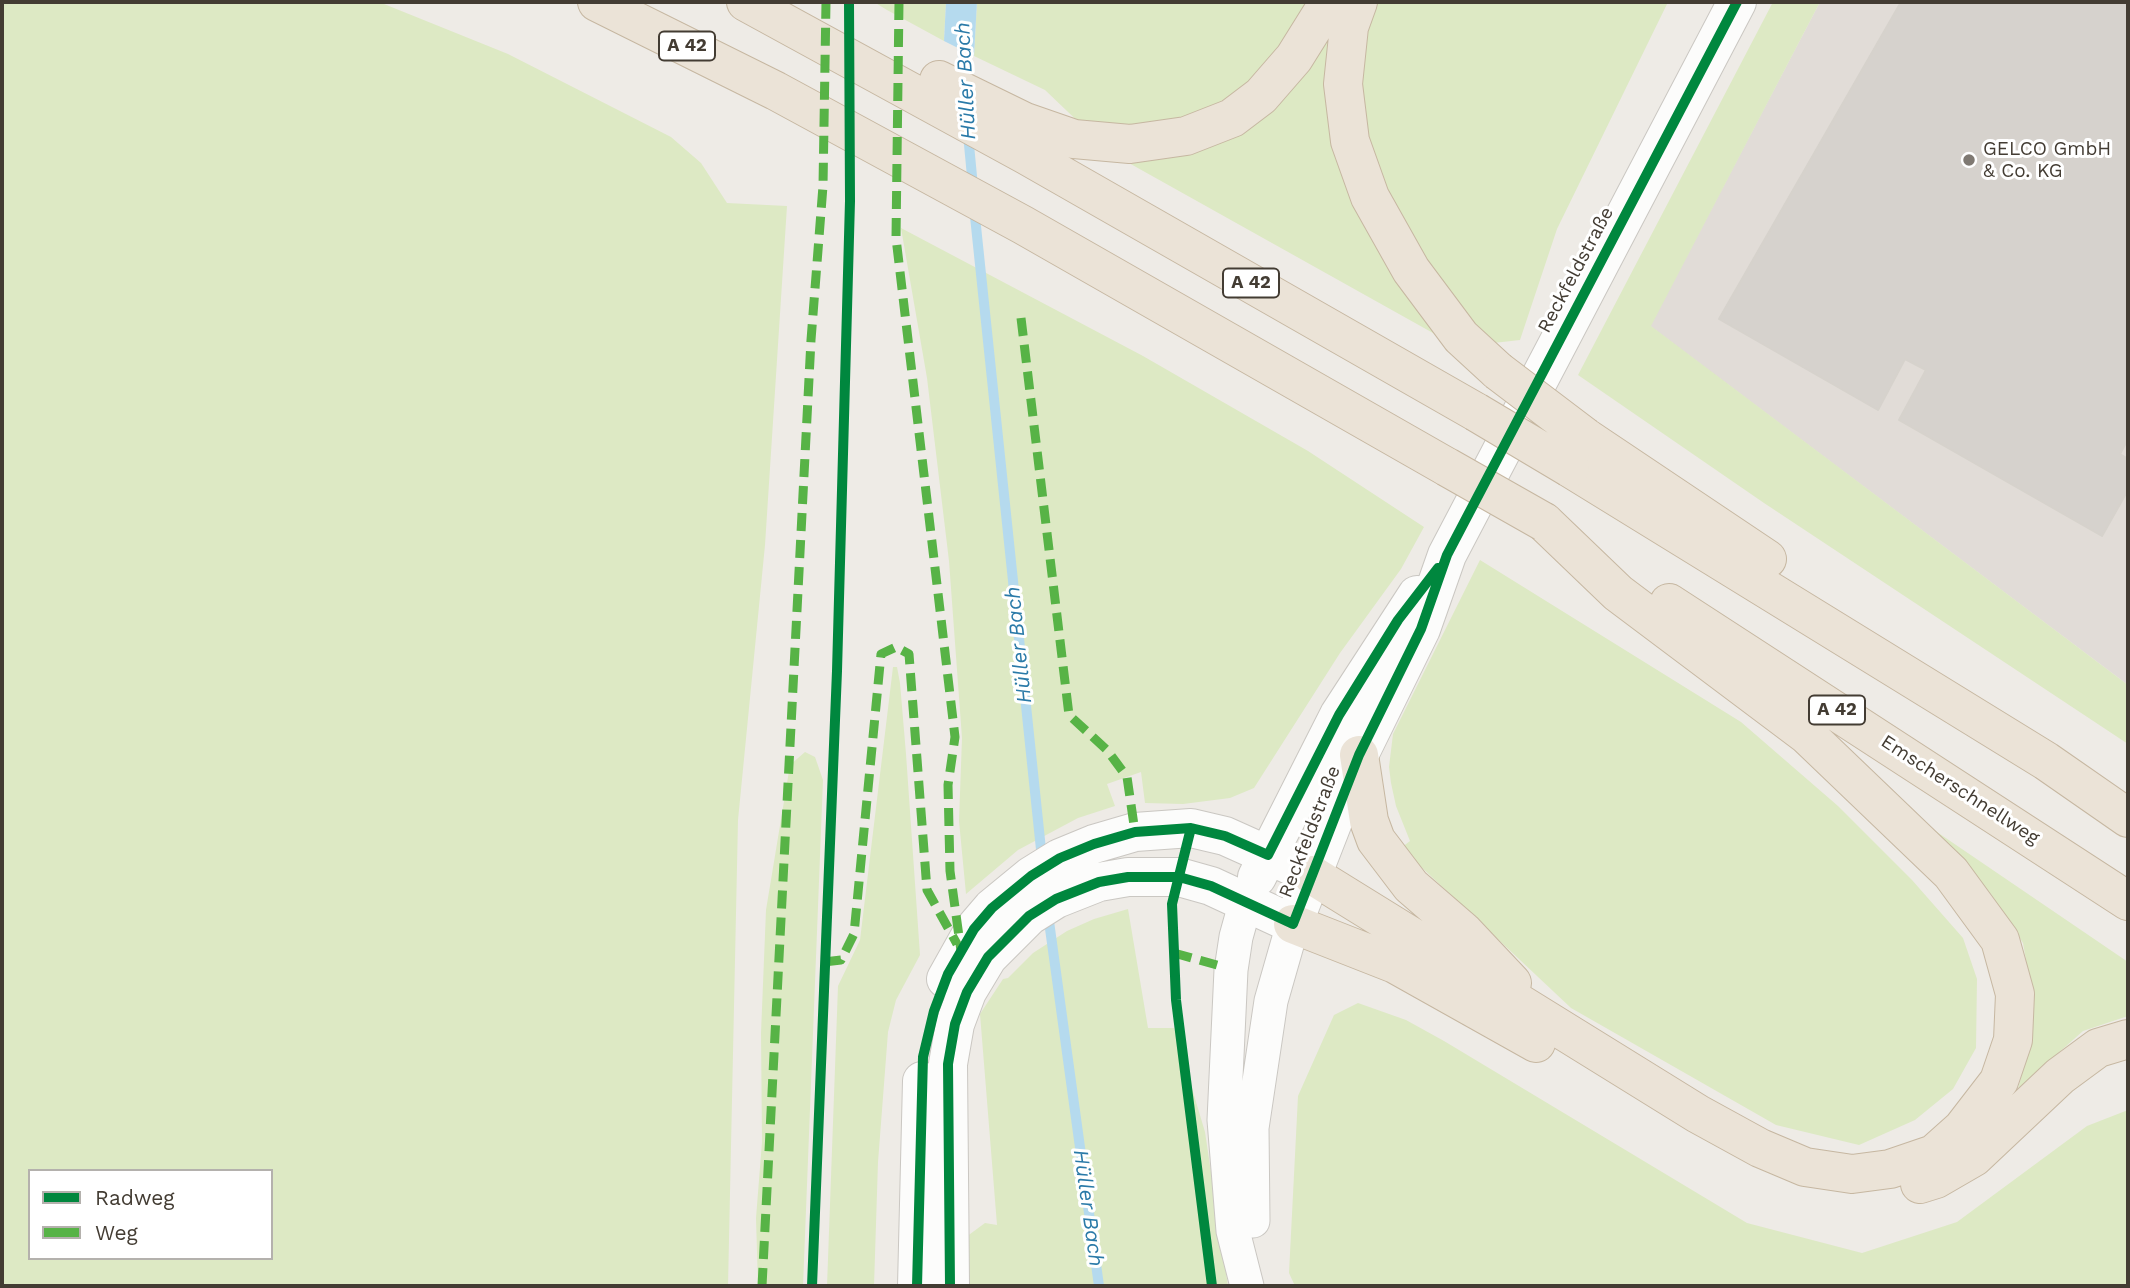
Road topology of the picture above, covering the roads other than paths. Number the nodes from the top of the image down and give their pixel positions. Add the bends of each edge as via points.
1 (597, 2) edge
2 (1329, 2) edge
3 (1358, 2) edge
4 (1737, 2) edge
5 (759, 9) edge
6 (1025, 139) junction
7 (1578, 453) junction
8 (1544, 522) junction
9 (1447, 555) junction
10 (1359, 755) junction
11 (2128, 818) edge
12 (1268, 855) junction
13 (1312, 875) junction
14 (1246, 901) junction
15 (2128, 901) edge
16 (1293, 924) junction
17 (995, 926) junction
18 (1550, 1023) junction
19 (2128, 1039) edge
20 (917, 1286) edge
21 (950, 1286) edge
22 (1248, 1286) edge

1 - 8 highway, A 42, bridge via 776,91 1023,225
2 - 6 highway via 1294,58 1261,96 1232,118 1186,136 1130,144
3 - 7 highway, bridge via 1349,27 1343,84 1350,141 1370,197 1411,270 1461,337
4 - 9 street, Reckfeldstraße
5 - 6 highway via 872,73 909,65
6 - 7 highway, A 42, bridge via 1476,412
7 - 11 highway, A 42 via 1812,615 2046,761
8 - 15 highway, Emscherschnellweg / A 42
8 - 18 highway via 1618,593 1807,735 1951,873 2000,940 2015,994 2013,1040 1999,1081 1962,1129 1934,1154 1890,1169 1852,1174 1805,1167 1760,1148
9 - 10 street, Reckfeldstraße via 1422,629
9 - 12 street, Reckfeldstraße via 1398,620 1339,715
10 - 13 street, Reckfeldstraße
10 - 18 highway via 1376,840 1411,886 1463,931
12 - 13 street, Reckfeldstraße
12 - 14 street, Reckfeldstraße
12 - 17 street, Reckfeldstraße via 1225,836 1191,828 1159,828 1094,844 1031,876
13 - 16 street, Reckfeldstraße
13 - 18 highway
14 - 16 street, Reckfeldstraße
14 - 17 street, Reckfeldstraße via 1178,877 1128,877 1099,882 1029,916
14 - 22 street, Reckfeldstraße via 1231,970 1224,1120 1233,1231
16 - 19 highway via 1395,964 1740,1163 1798,1186 1840,1196 1888,1195 1936,1179 1974,1157 2060,1076 2098,1048
16 - 22 street, Reckfeldstraße via 1271,1001 1252,1128 1254,1236
17 - 20 street, Reckfeldstraße via 974,929 948,974 923,1057
17 - 21 street, Reckfeldstraße via 955,1024 948,1064

